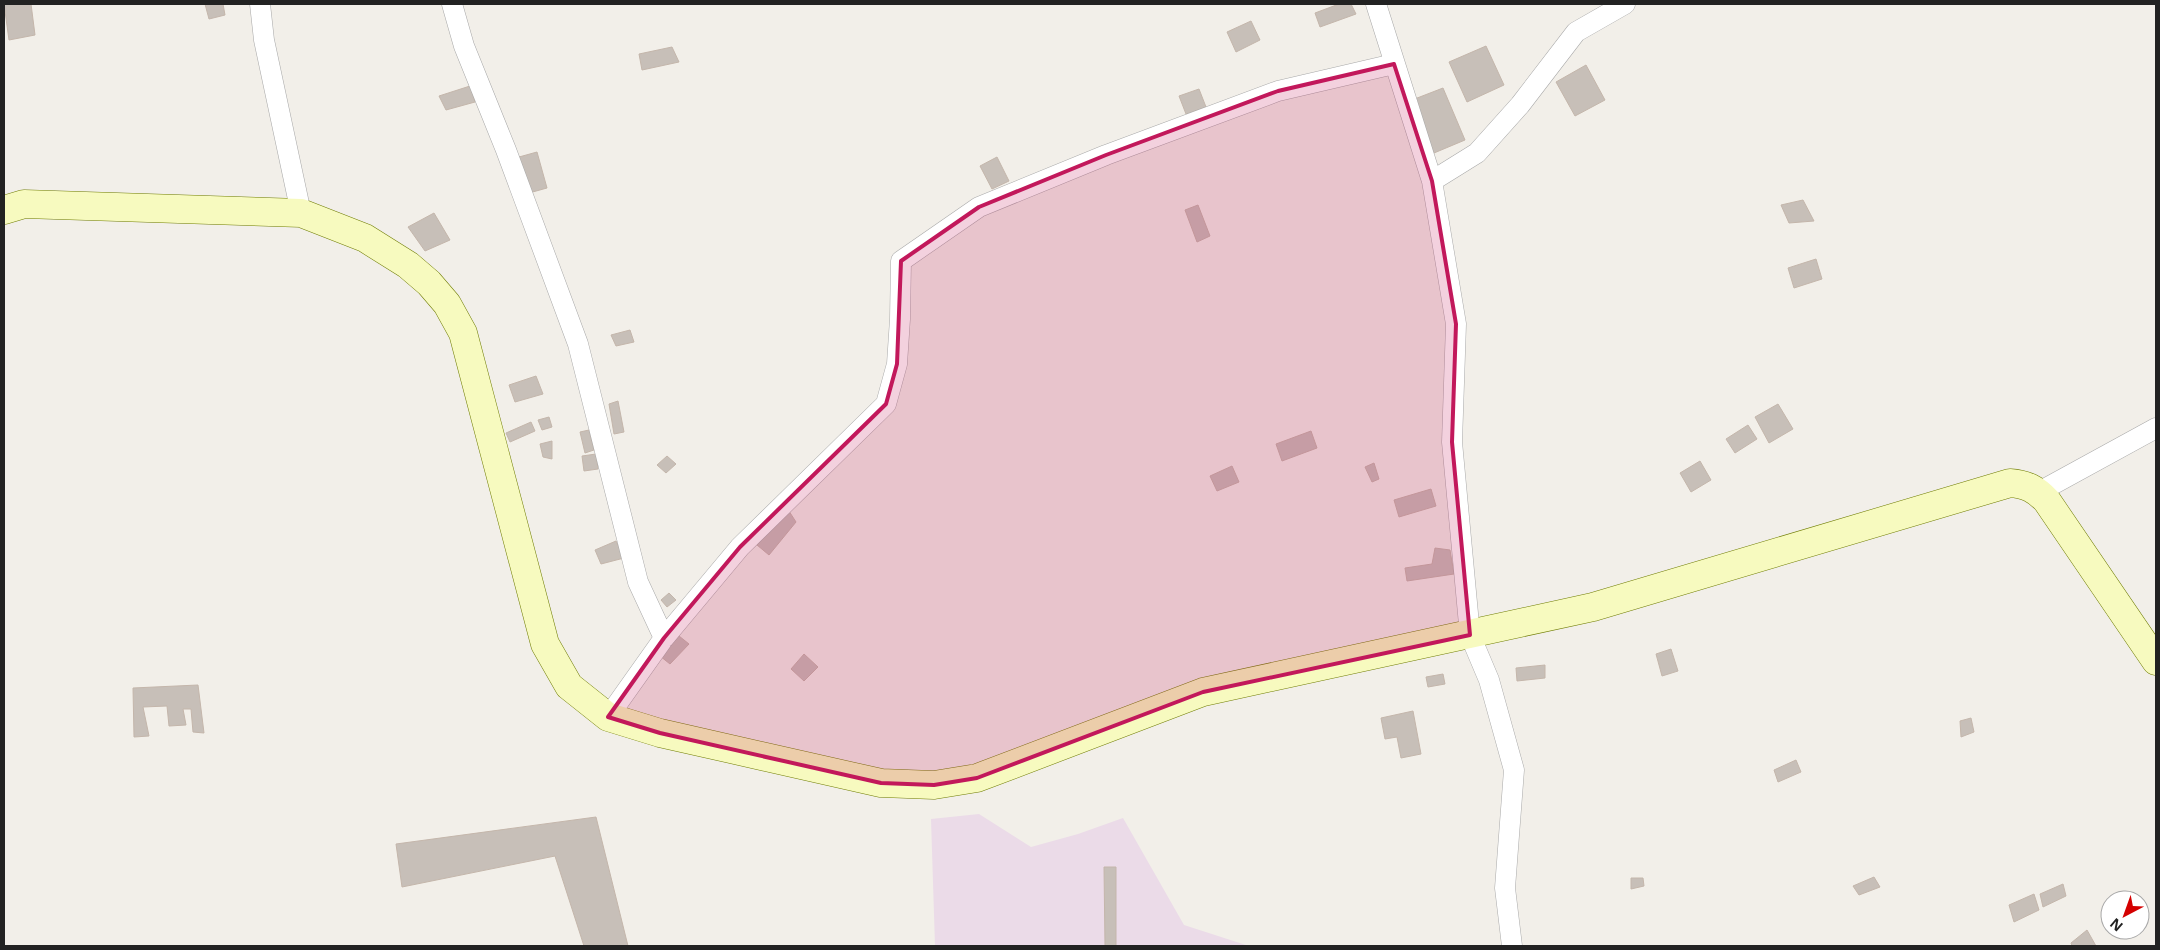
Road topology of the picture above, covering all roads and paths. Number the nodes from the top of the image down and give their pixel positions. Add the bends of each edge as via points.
1 (260, 4) edge
2 (452, 4) edge
3 (1376, 4) edge
4 (1625, 4) edge
5 (1394, 64) junction
6 (1432, 181) junction
7 (4, 210) edge
8 (300, 213) junction
9 (2156, 428) edge
10 (2039, 492) junction
11 (1470, 635) junction
12 (664, 638) junction
13 (2156, 661) edge
14 (608, 717) junction
15 (1512, 946) edge

1 - 8 street via 264,40
2 - 12 street via 464,46 578,344 638,582
3 - 5 street
4 - 6 street via 1576,32 1520,105 1477,153
5 - 6 street
5 - 12 street via 1278,90 1097,159 979,207 901,261 897,364 886,404 740,547
6 - 11 street via 1456,324 1452,442
7 - 8 main road via 24,204
8 - 14 main road via 365,238 408,266 447,304 463,333 545,644 570,686
9 - 10 street
10 - 11 main road via 2025,484 2010,482 1594,607
10 - 13 main road via 2059,515
11 - 14 main road via 1203,692 977,778 934,785 881,783 660,733
11 - 15 street via 1489,680 1514,770 1505,888
12 - 14 street

